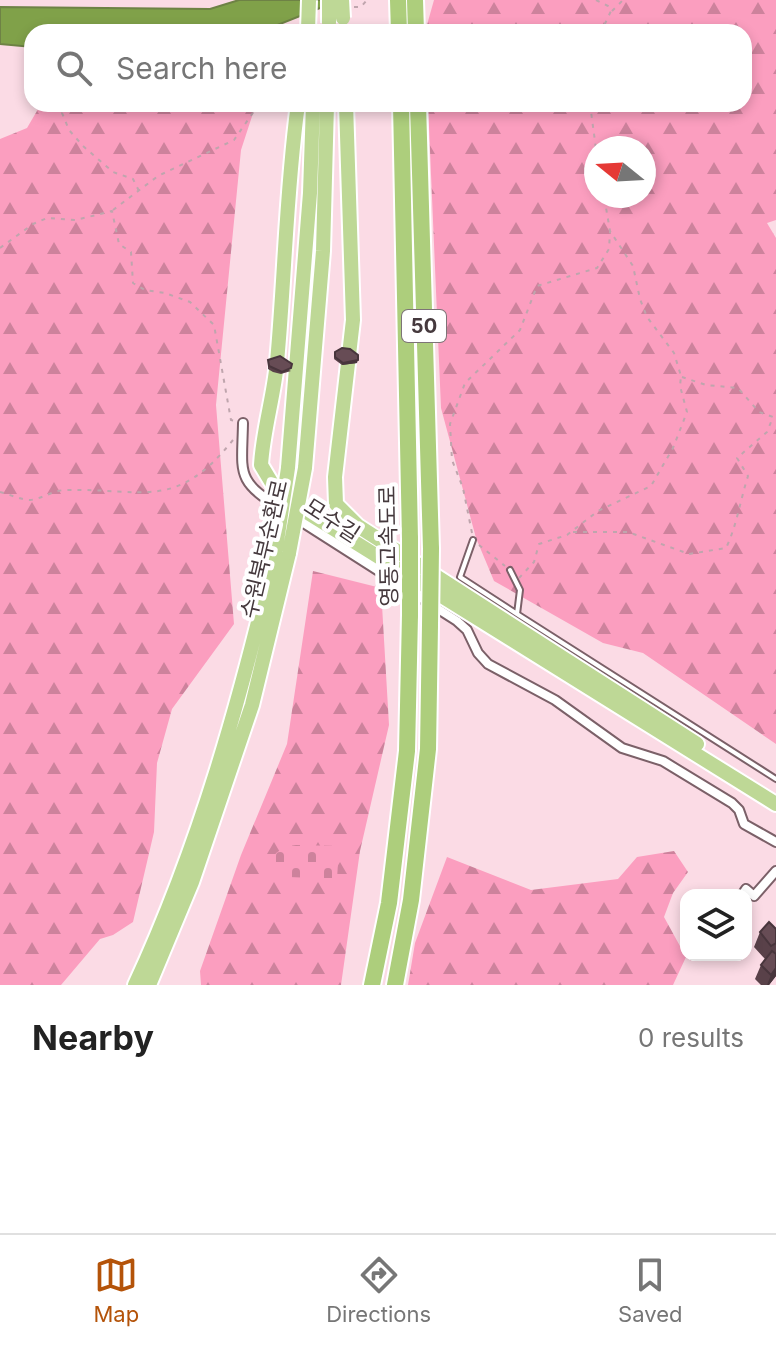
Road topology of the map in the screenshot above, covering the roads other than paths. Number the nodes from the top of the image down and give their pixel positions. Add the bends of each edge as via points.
1 (309, 0) edge
2 (315, 0) edge
3 (329, 0) edge
4 (342, 0) edge
5 (407, 4) edge
6 (322, 24) edge
7 (323, 24) edge
8 (325, 24) edge
9 (327, 24) edge
10 (401, 24) edge
11 (413, 24) edge
12 (297, 112) edge
13 (313, 112) edge
14 (327, 112) edge
15 (346, 112) edge
16 (401, 112) edge
17 (418, 112) edge
18 (243, 423) road end
19 (473, 540) road end
20 (282, 550) junction
21 (510, 570) road end
22 (517, 614) junction
23 (776, 779) edge
24 (776, 795) edge
25 (776, 804) edge
26 (776, 842) edge
27 (776, 871) edge
28 (752, 894) edge
29 (135, 985) edge
30 (149, 985) edge
31 (372, 985) edge
32 (395, 985) edge

1 - 6 highway, bridge
2 - 7 highway
3 - 8 highway, bridge
4 - 9 highway, bridge
5 - 10 highway
5 - 11 highway
12 - 25 highway via 276,367 261,465 279,495
13 - 20 highway, 수원북부순환로, bridge
14 - 20 highway, 수원북부순환로, bridge via 323,251 305,468
15 - 24 highway via 353,320 336,504 358,526
16 - 31 highway, 영동고속도로 / 50, bridge via 410,539 407,751 389,903
17 - 32 highway, 영동고속도로 / 50, bridge via 431,549 428,749 411,900
18 - 26 street, 모수길 via 241,470 268,501 457,621 488,664 555,700 622,748 663,761 732,803 744,824
19 - 22 lane via 460,577
20 - 29 highway, 수원북부순환로 via 214,785
20 - 30 highway, 수원북부순환로 via 252,705 192,882
21 - 22 lane via 520,590
22 - 23 lane
27 - 28 street

